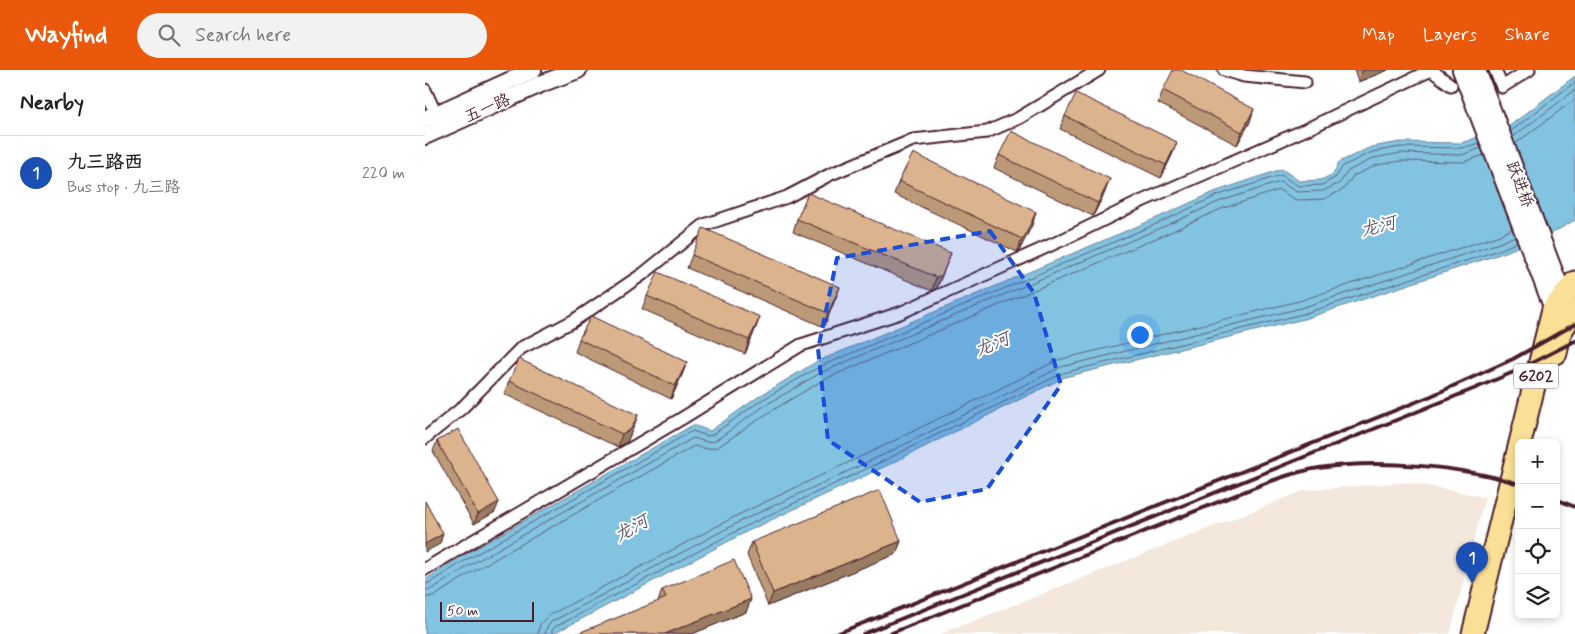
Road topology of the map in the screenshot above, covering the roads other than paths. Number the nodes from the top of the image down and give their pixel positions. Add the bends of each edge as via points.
1 (533, 70) edge
2 (578, 70) edge
3 (1099, 70) edge
4 (1225, 70) edge
5 (1461, 70) edge
6 (1477, 70) edge
7 (1495, 70) edge
8 (1529, 70) edge
9 (1305, 82) dead end
10 (1451, 85) dead end
11 (425, 90) edge
12 (434, 120) edge
13 (1491, 126) junction
14 (425, 136) edge
15 (1567, 302) edge
16 (425, 438) edge
17 (1521, 439) edge
18 (1535, 439) edge
19 (1515, 464) edge
20 (1515, 522) edge
21 (425, 569) edge
22 (1473, 634) edge
23 (1487, 634) edge

1 - 12 main road, 五一路
2 - 12 main road, 五一路
3 - 16 street via 1019,118 987,132 913,140 831,174 787,197 704,225 643,274 573,320 521,348 462,408
4 - 9 street via 1244,76
5 - 13 main road
6 - 13 main road
7 - 8 street via 1502,87
10 - 21 street via 1431,70 900,313 801,345
11 - 12 street
12 - 14 main road, 五一路
13 - 15 main road, 跃进桥 via 1537,247
15 - 17 highway, G202
15 - 18 highway, G202
19 - 22 highway
20 - 23 highway

